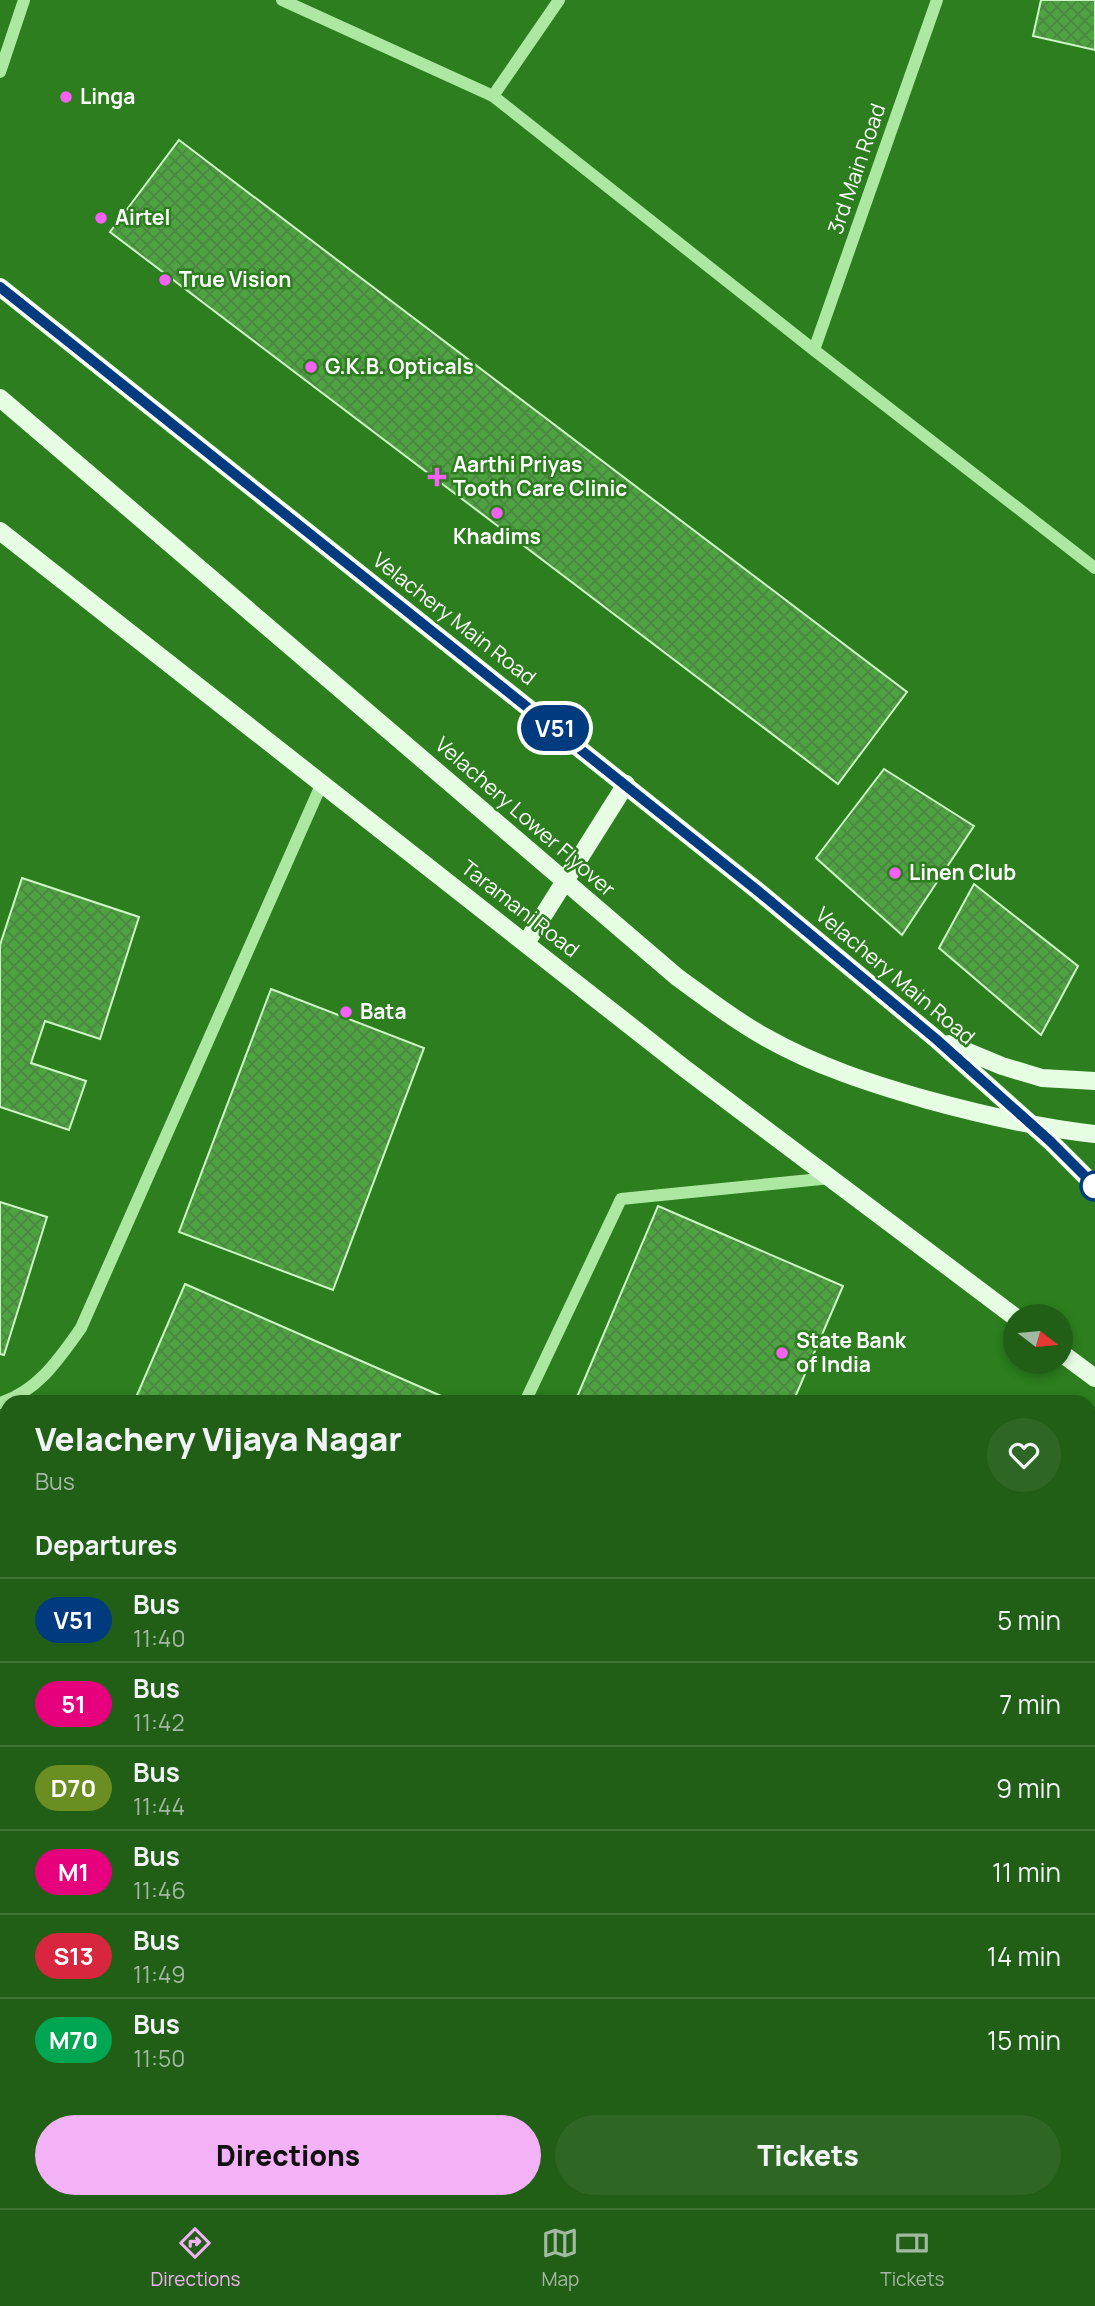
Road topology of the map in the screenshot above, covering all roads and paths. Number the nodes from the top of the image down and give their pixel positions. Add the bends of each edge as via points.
1 (24, 0) edge
2 (282, 0) edge
3 (559, 0) edge
4 (937, 0) edge
5 (0, 72) edge
6 (493, 96) junction
7 (0, 287) edge
8 (814, 350) junction
9 (0, 398) edge
10 (0, 531) edge
11 (1095, 568) edge
12 (322, 783) junction
13 (626, 785) junction
14 (526, 943) junction
15 (936, 1039) junction
16 (1095, 1081) edge
17 (1095, 1134) edge
18 (831, 1178) junction
19 (1095, 1186) edge
20 (1003, 1308) edge
21 (1073, 1362) edge
22 (1095, 1378) edge
23 (21, 1395) edge
24 (528, 1395) edge

1 - 5 street
2 - 6 street
3 - 6 street
4 - 8 street, 3rd Main Road
6 - 8 street
7 - 13 main road, Velachery Main Road
8 - 11 street
9 - 17 main road, Velachery Lower Flyover via 677,977 725,1012 811,1061 875,1085 978,1113
10 - 12 main road, Taramani Road
12 - 14 main road, Taramani Road
12 - 23 street via 81,1328 51,1371
13 - 14 main road
13 - 15 main road, Velachery Main Road
14 - 18 main road, Taramani Road
15 - 16 main road via 1042,1078
15 - 19 main road, Velachery Main Road
18 - 20 main road, Taramani Road
18 - 24 street via 621,1199
21 - 22 main road

